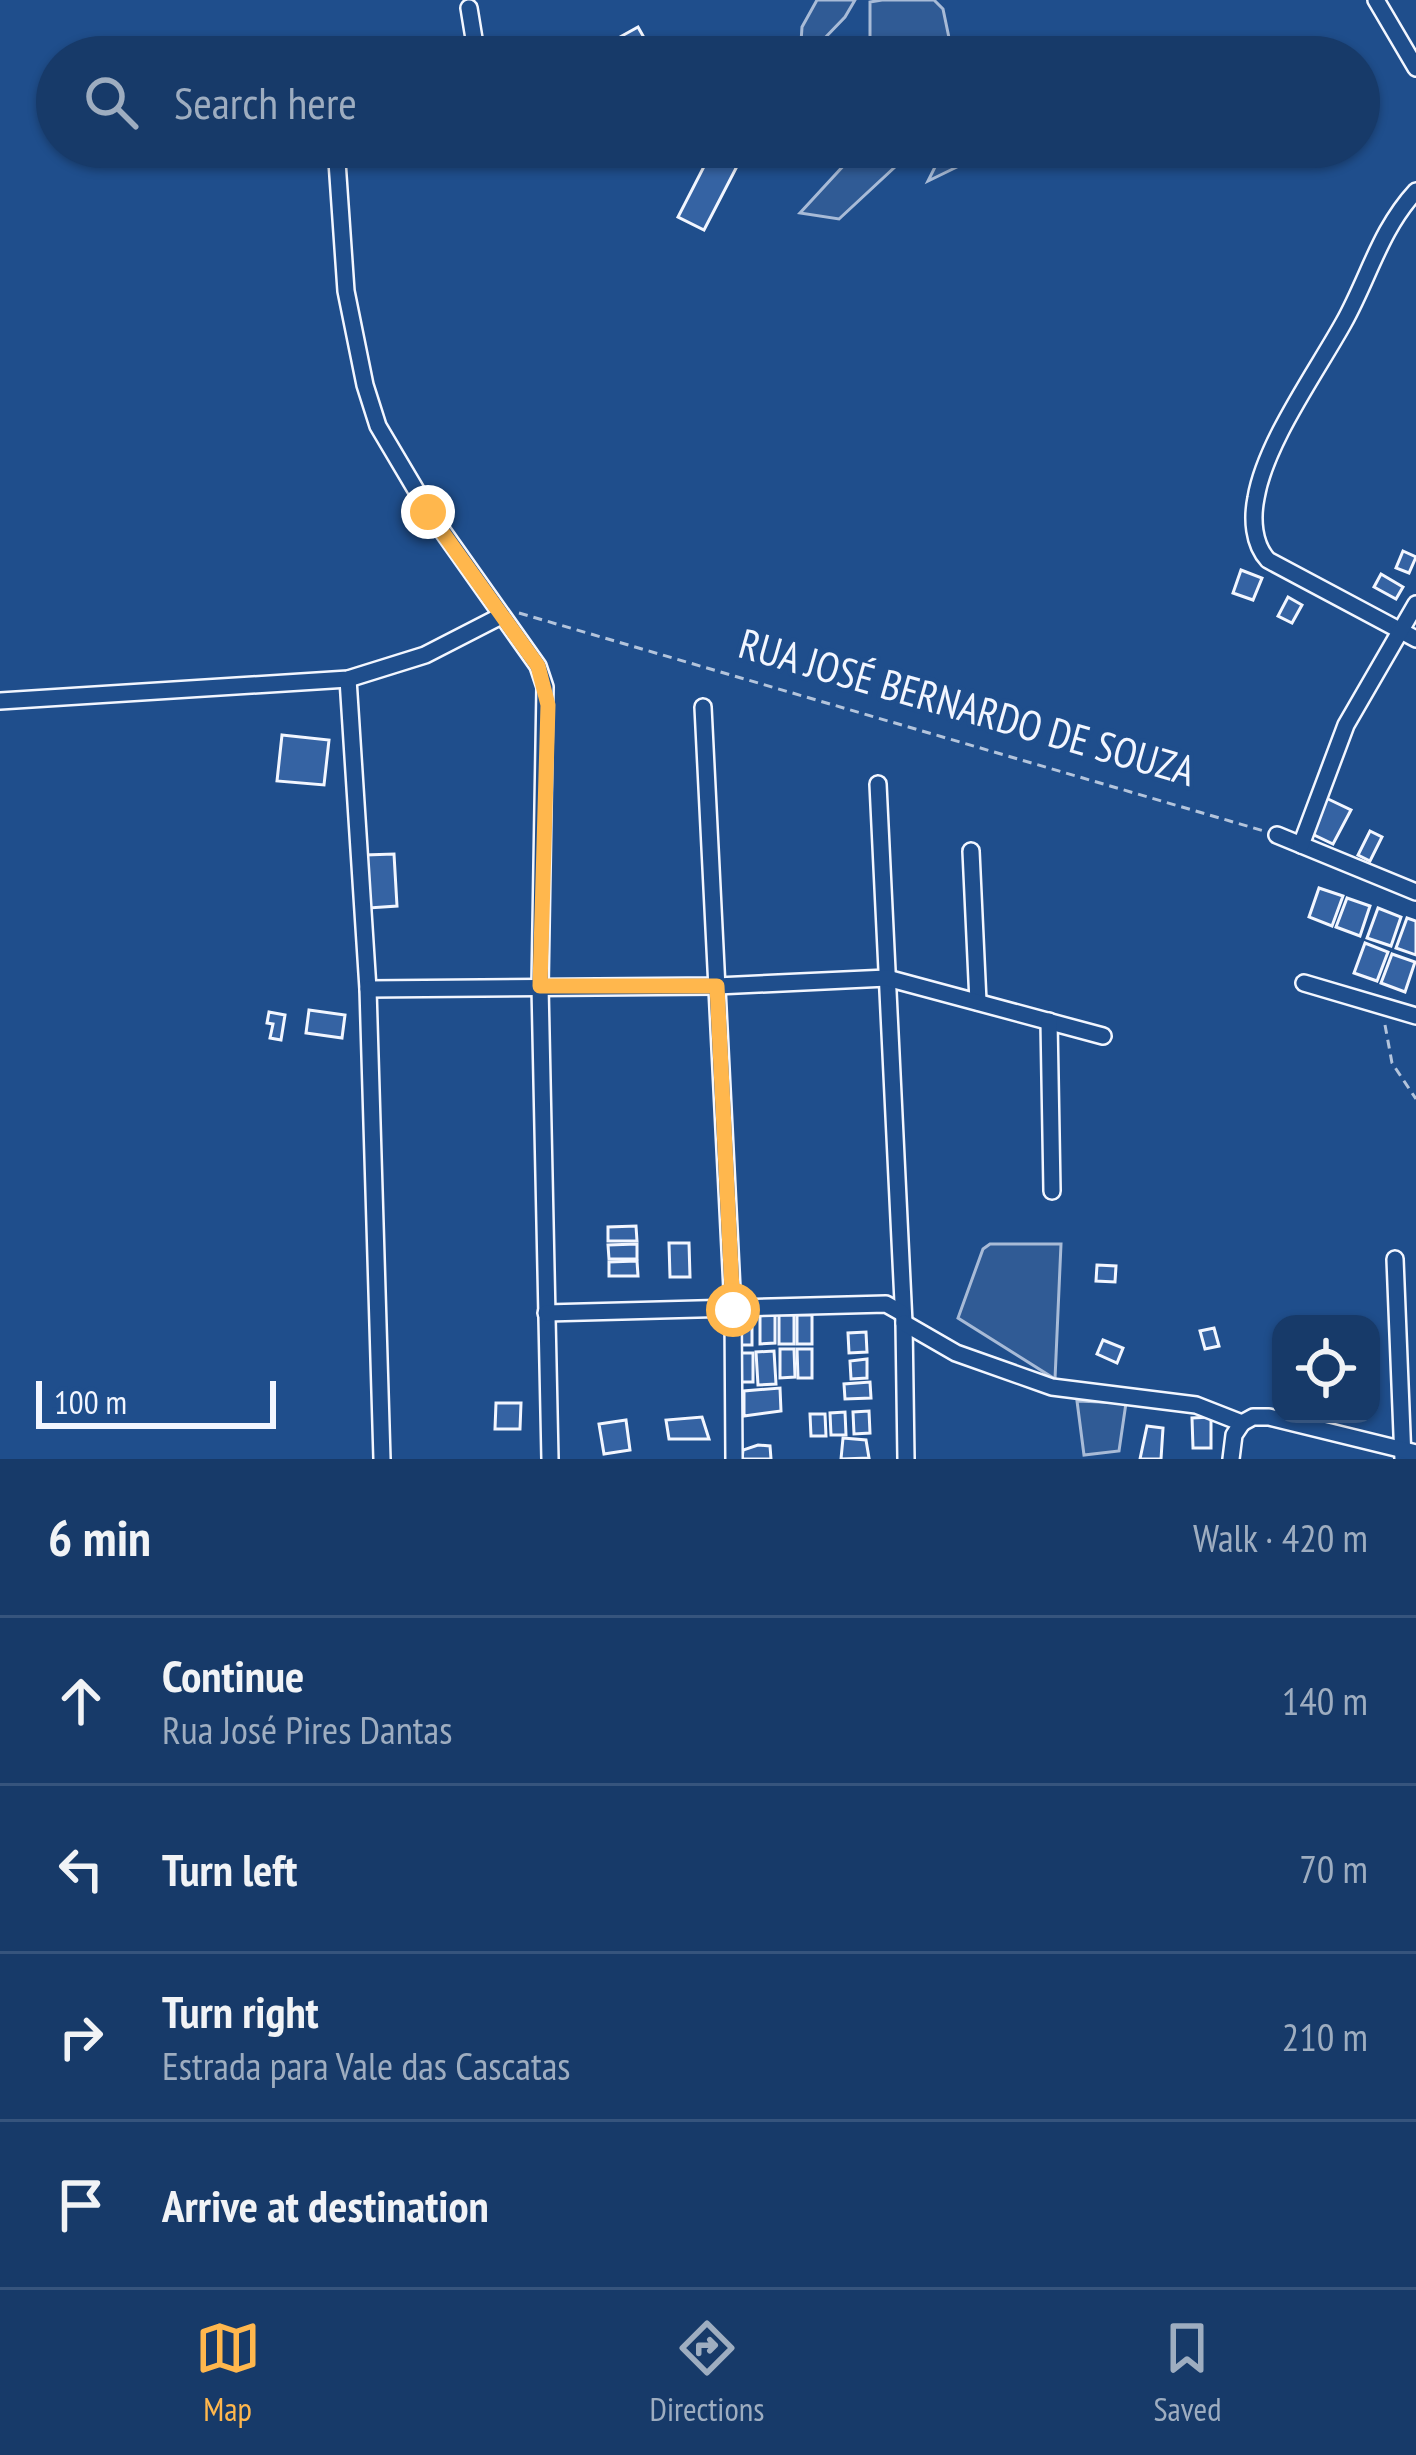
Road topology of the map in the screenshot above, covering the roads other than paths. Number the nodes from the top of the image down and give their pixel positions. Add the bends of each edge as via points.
1 (1376, 0) edge
2 (469, 8) dead end
3 (474, 36) edge
4 (1416, 68) edge
5 (337, 168) edge
6 (1412, 200) edge
7 (1416, 604) edge
8 (496, 611) junction
9 (1409, 635) edge
10 (348, 679) junction
11 (0, 701) edge
12 (703, 707) dead end
13 (878, 784) dead end
14 (1277, 835) road end
15 (1301, 845) junction
16 (971, 851) dead end
17 (1416, 892) edge
18 (886, 979) junction
19 (1304, 983) dead end
20 (540, 986) junction
21 (717, 986) junction
22 (368, 989) junction
23 (978, 1002) junction
24 (1416, 1016) edge
25 (1048, 1022) junction
26 (1103, 1036) dead end
27 (1052, 1191) dead end
28 (1395, 1259) dead end
29 (733, 1310) junction
30 (546, 1313) junction
31 (903, 1318) junction
32 (1242, 1423) junction
33 (1408, 1454) edge
34 (382, 1459) edge
35 (550, 1459) edge
36 (734, 1459) edge
37 (906, 1459) edge
38 (1231, 1459) edge

1 - 4 street
2 - 3 street
5 - 8 street via 346,291 378,426
6 - 9 street via 1379,243 1255,501 1256,538 1268,560
7 - 9 street
8 - 10 street via 425,656
8 - 20 street via 538,666 548,705
9 - 15 street via 1346,725
10 - 11 street
10 - 22 street
12 - 21 street
13 - 18 street
14 - 15 street
15 - 17 street
16 - 23 street
18 - 21 street
18 - 23 street
18 - 31 street
19 - 24 street
20 - 21 street
20 - 22 street
20 - 30 street
21 - 29 street
22 - 34 street
23 - 25 street
25 - 26 street
25 - 27 street
28 - 33 street
29 - 30 street
29 - 31 street via 886,1304
29 - 36 street
30 - 35 street
31 - 32 street via 956,1353 1052,1387 1196,1405
31 - 37 street
32 - 33 street via 1268,1417
32 - 38 street

